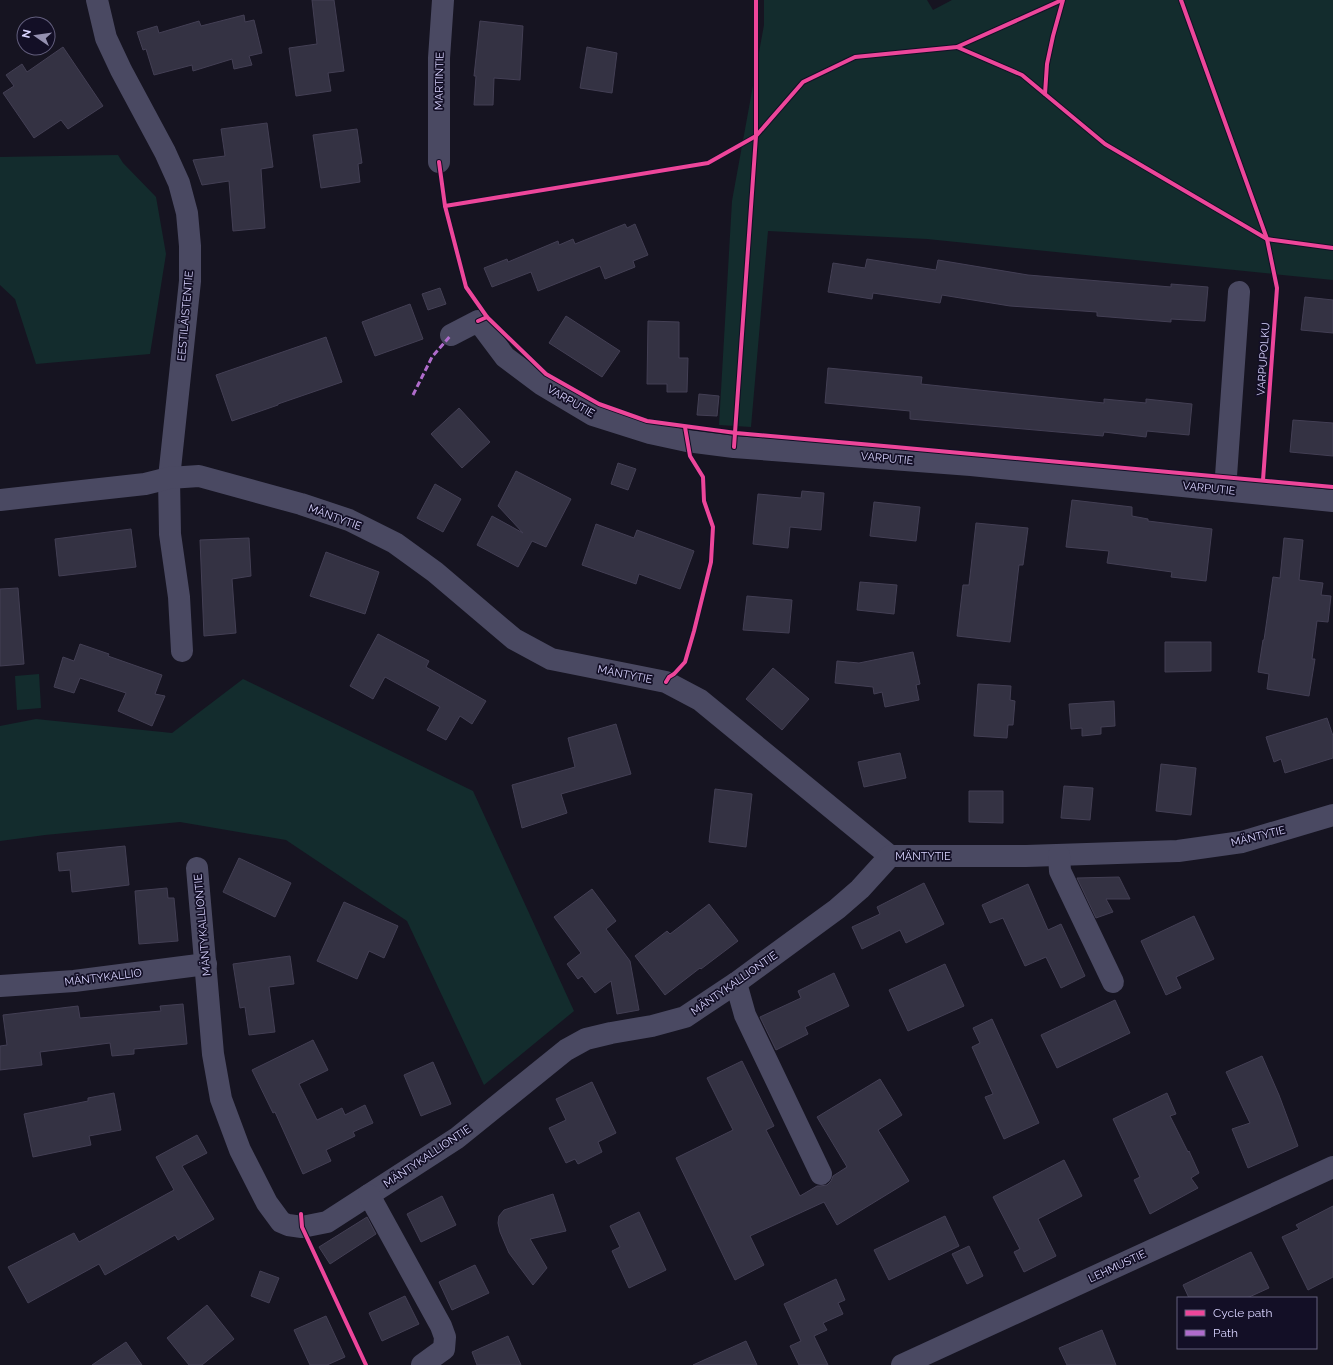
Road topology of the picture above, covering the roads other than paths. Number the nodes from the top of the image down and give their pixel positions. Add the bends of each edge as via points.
1 (97, 0) edge
2 (443, 0) edge
3 (439, 162) dead end
4 (1239, 292) dead end
5 (451, 335) dead end
6 (169, 478) junction
7 (1225, 490) junction
8 (0, 500) edge
9 (1333, 501) edge
10 (182, 651) dead end
11 (1333, 815) edge
12 (1059, 855) junction
13 (890, 856) junction
14 (197, 868) dead end
15 (206, 964) junction
16 (1113, 982) dead end
17 (736, 983) junction
18 (0, 986) edge
19 (1333, 1167) edge
20 (821, 1174) dead end
21 (369, 1195) junction
22 (422, 1365) edge
23 (902, 1365) edge

1 - 6 street, EESTILÄISTENTIE via 106,38 165,152 179,183 187,213 190,281
2 - 3 street, MARTINTIE via 439,58
4 - 7 street
5 - 7 street, VARPUTIE via 478,321 505,357 541,384 593,415 650,433 687,441 734,447 971,464
6 - 8 street, MÄNTYTIE via 145,484
6 - 10 street, EESTILÄISTENTIE via 170,534 179,597
6 - 13 street, MÄNTYTIE via 199,476 349,520 396,543 435,572 514,639 545,656 666,682 700,700
7 - 9 street, VARPUTIE
11 - 12 street, MÄNTYTIE via 1242,842 1178,851
12 - 13 street, MÄNTYTIE
12 - 16 street via 1060,871
13 - 17 street, MÄNTYKALLIONTIE via 860,889 837,909
14 - 15 street, MÄNTYKALLIONTIE
15 - 18 street, MÄNTYKALLIO via 74,981
15 - 21 street, MÄNTYKALLIONTIE via 213,1054 221,1099 240,1150 276,1217 288,1225 302,1227 327,1222
17 - 20 street via 744,1015
17 - 21 street, MÄNTYKALLIONTIE via 685,1017 586,1039 566,1050 457,1138
19 - 23 street, LEHMUSTIE
21 - 22 street via 445,1337 444,1349

